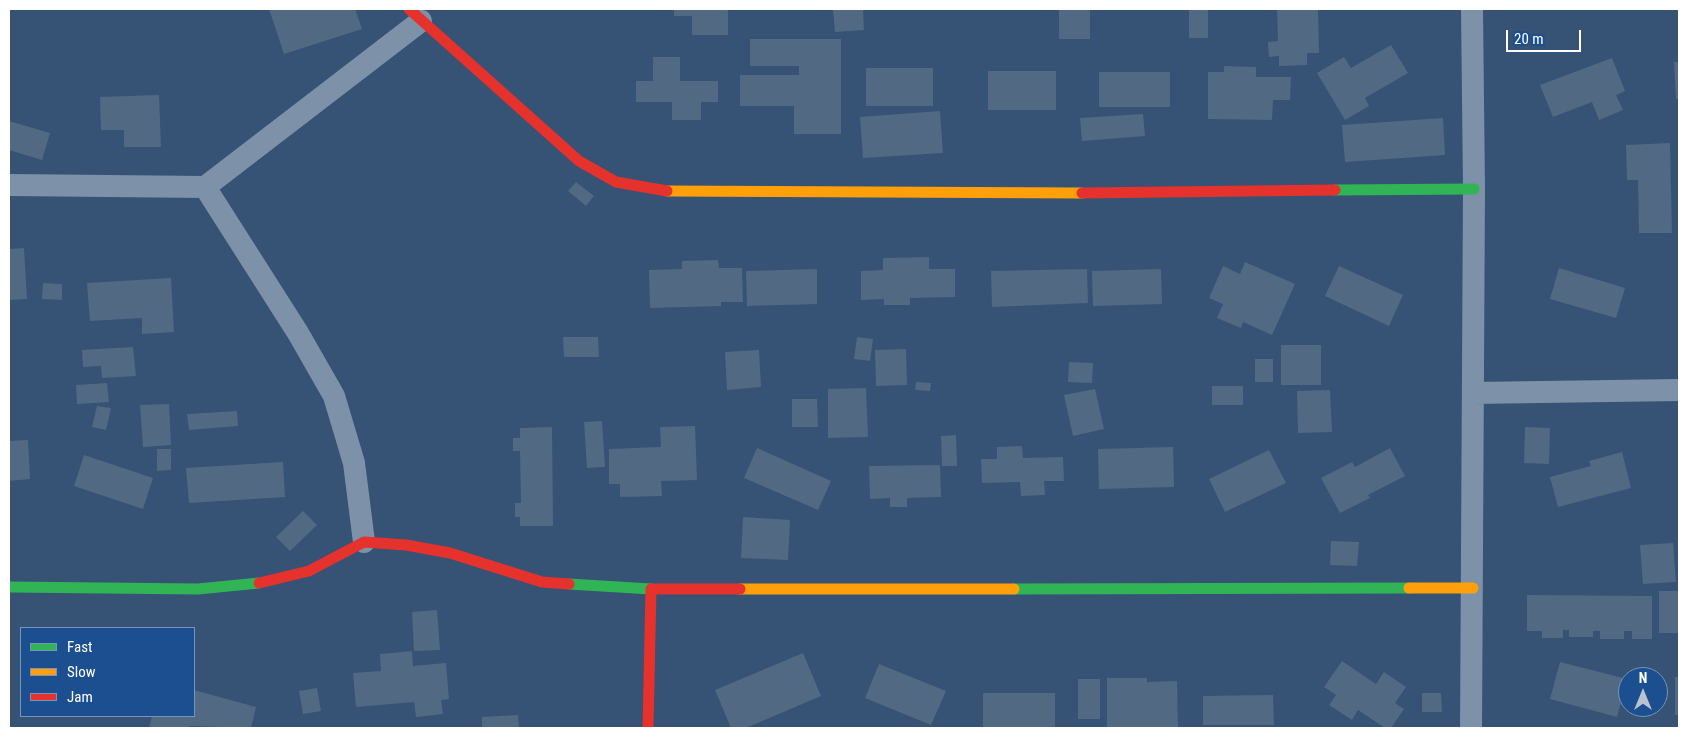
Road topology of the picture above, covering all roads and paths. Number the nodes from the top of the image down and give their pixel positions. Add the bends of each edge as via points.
1 (1472, 9) edge
2 (415, 15) edge
3 (9, 185) edge
4 (205, 186) junction
5 (1474, 189) junction
6 (1679, 390) edge
7 (1474, 393) junction
8 (364, 542) junction
9 (9, 587) edge
10 (1473, 588) junction
11 (652, 590) junction
12 (648, 728) edge
13 (1471, 728) edge

1 - 5 street
2 - 4 street
2 - 5 street via 579,161 616,182 664,192 957,194
3 - 4 street
4 - 8 street via 334,396 354,463
5 - 7 street
6 - 7 street
7 - 10 street
8 - 9 street via 309,571 263,583 198,589
8 - 11 street via 406,544 450,553 542,582
10 - 11 street
10 - 13 street
11 - 12 street

